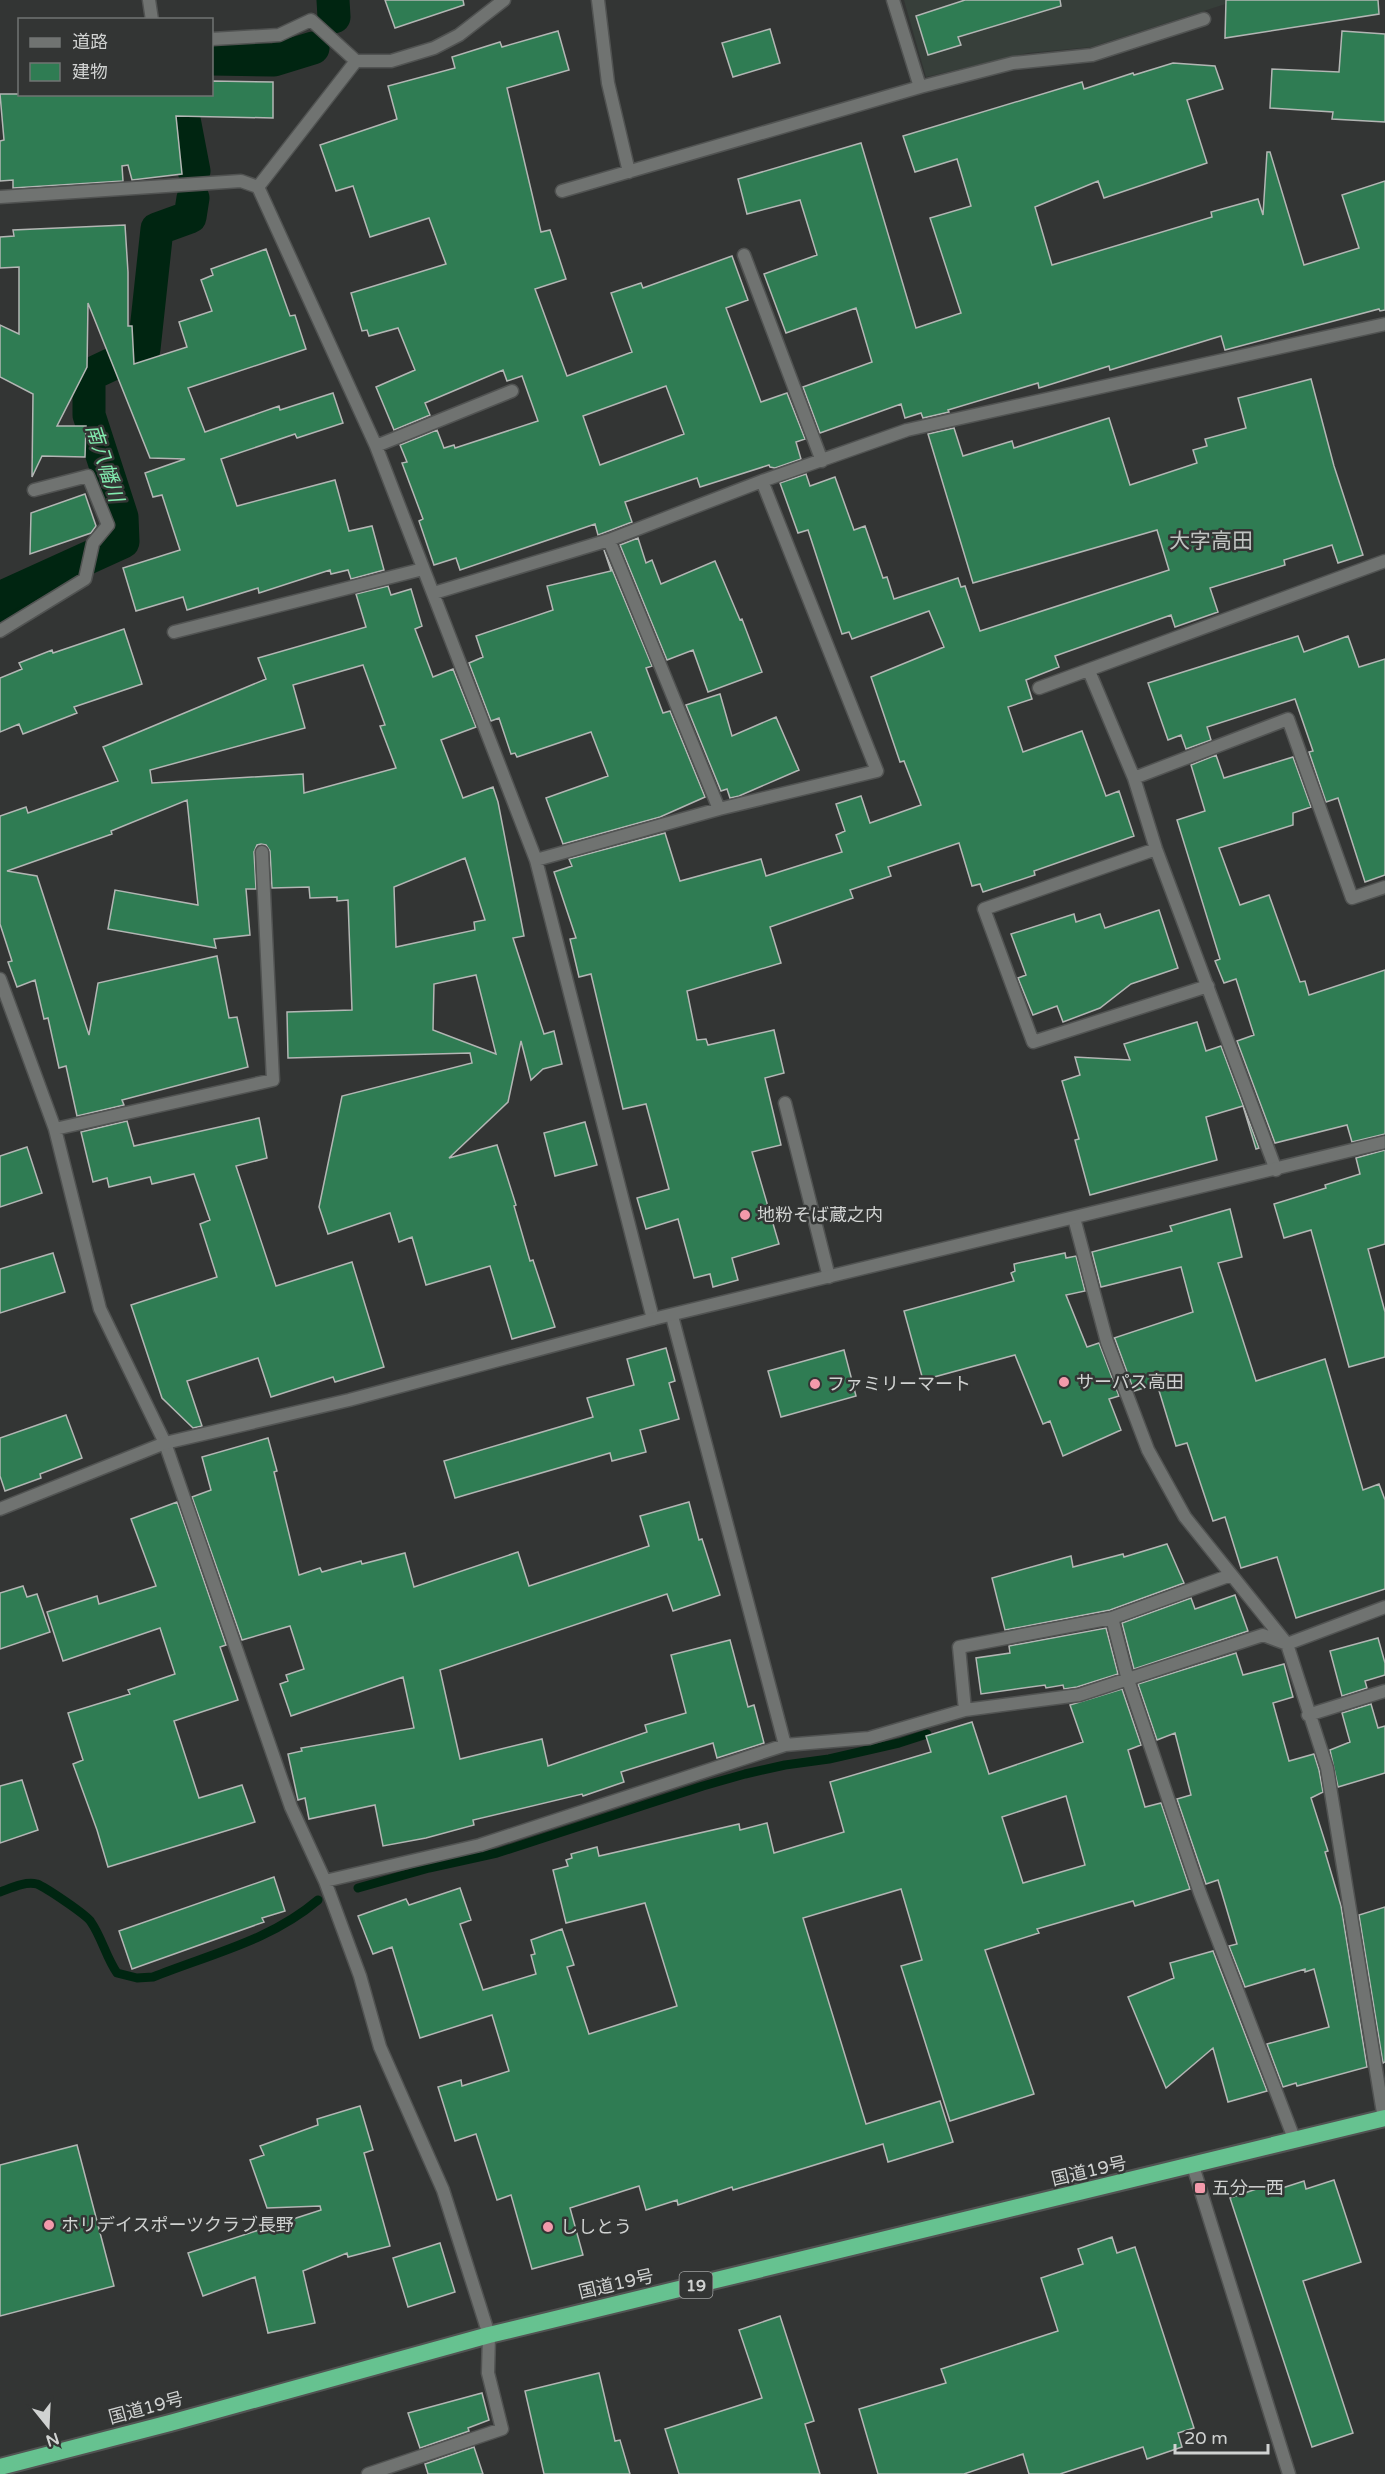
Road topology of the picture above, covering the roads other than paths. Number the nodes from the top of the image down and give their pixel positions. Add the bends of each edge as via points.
1 (149, 0) edge
2 (504, 0) edge
3 (598, 0) edge
4 (893, 0) edge
5 (152, 18) edge
6 (1204, 19) dead end
7 (213, 39) edge
8 (356, 61) junction
9 (920, 87) junction
10 (629, 172) junction
11 (258, 188) junction
12 (562, 191) dead end
13 (0, 197) edge
14 (744, 255) dead end
15 (1385, 324) edge
16 (512, 391) dead end
17 (376, 446) junction
18 (822, 461) junction
19 (762, 481) junction
20 (34, 490) dead end
21 (609, 540) junction
22 (1385, 561) edge
23 (423, 569) junction
24 (435, 593) junction
25 (0, 631) edge
26 (174, 632) dead end
27 (1089, 671) junction
28 (1039, 688) dead end
29 (1134, 778) junction
30 (719, 809) junction
31 (1156, 849) junction
32 (262, 852) dead end
33 (536, 860) junction
34 (1385, 887) edge
35 (0, 979) edge
36 (1208, 986) junction
37 (785, 1103) dead end
38 (55, 1129) junction
39 (1385, 1142) edge
40 (1276, 1170) junction
41 (1074, 1218) junction
42 (829, 1277) junction
43 (672, 1316) junction
44 (653, 1319) junction
45 (165, 1443) junction
46 (0, 1509) edge
47 (1231, 1575) junction
48 (1385, 1607) edge
49 (1112, 1618) junction
50 (1287, 1644) junction
51 (1128, 1680) junction
52 (1385, 1691) edge
53 (965, 1710) junction
54 (1308, 1715) junction
55 (785, 1745) junction
56 (326, 1881) junction
57 (1384, 2119) edge
58 (1295, 2141) junction
59 (1192, 2166) junction
60 (489, 2335) junction
61 (0, 2467) edge
62 (368, 2474) edge
63 (1289, 2474) edge

1 - 5 street
2 - 8 street via 459,35 434,48 391,61
3 - 10 street via 608,83
4 - 9 street
6 - 9 street via 1092,55 1013,63
7 - 8 street via 279,35 311,20
8 - 11 street
9 - 10 street
10 - 12 street
11 - 13 street via 241,181
11 - 17 street
14 - 18 street
15 - 18 street via 907,430
16 - 17 street
17 - 23 street
18 - 19 street
19 - 21 street
19 - 30 street via 877,771
20 - 25 street via 87,476 108,525 93,543 85,579
21 - 24 street
21 - 30 street
22 - 27 street
23 - 24 street
23 - 26 street
24 - 33 street
27 - 28 street
27 - 29 street
29 - 31 street
29 - 34 street via 1288,719 1352,898
30 - 33 street
31 - 36 street
31 - 36 street via 984,909 1033,1042
32 - 38 street via 273,1080
33 - 44 street
35 - 38 street
36 - 40 street
37 - 42 street
38 - 45 street via 100,1309
39 - 40 street
40 - 41 street
41 - 42 street
41 - 47 street via 1107,1342 1148,1450 1185,1517
42 - 43 street
43 - 44 street
43 - 55 street
44 - 45 street via 349,1400
45 - 46 street
45 - 56 street via 291,1807
47 - 49 street
47 - 50 street
48 - 50 street
49 - 51 street
49 - 53 street via 959,1647
50 - 51 street via 1263,1635
50 - 54 street
51 - 53 street via 1079,1695
51 - 58 street via 1200,1893
52 - 54 street
53 - 55 street via 869,1738
54 - 57 street via 1327,1768
55 - 56 street via 480,1845
56 - 60 street via 387,2065 443,2190
57 - 58 highway, 国道19号 / 19
58 - 59 highway, 国道19号 / 19
59 - 60 highway, 国道19号 / 19
59 - 63 street
60 - 61 highway, 国道19号 / 19
60 - 62 street via 488,2373 502,2429

